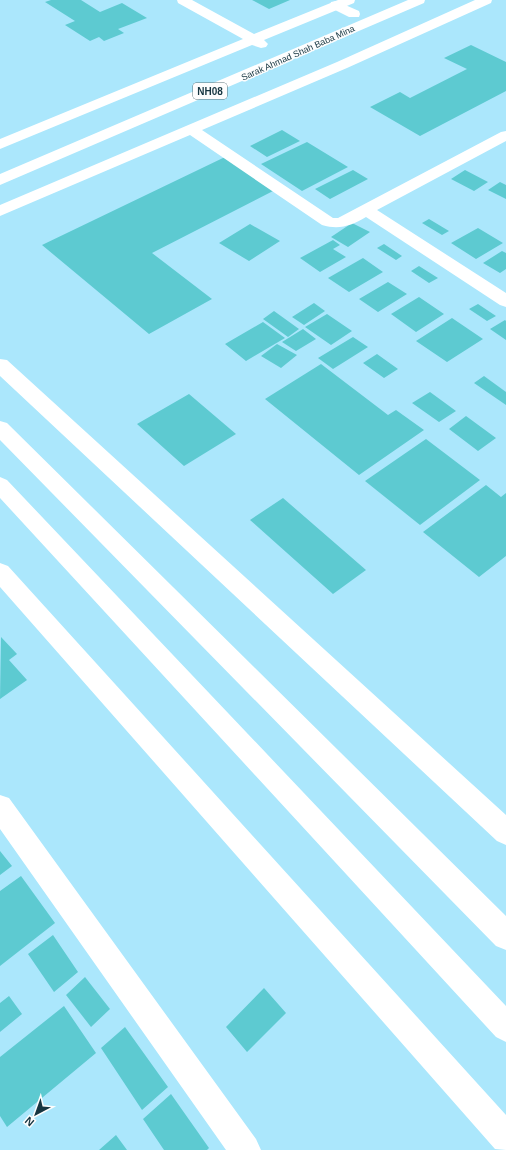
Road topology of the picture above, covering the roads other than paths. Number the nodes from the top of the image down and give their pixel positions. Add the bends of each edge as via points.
1 (183, 0) edge
2 (349, 0) edge
3 (389, 0) edge
4 (419, 0) edge
5 (486, 0) edge
6 (336, 5) junction
7 (354, 14) junction
8 (312, 32) dead end
9 (252, 40) junction
10 (255, 55) dead end
11 (191, 129) junction
12 (502, 141) edge
13 (0, 144) edge
14 (0, 180) edge
15 (366, 210) junction
16 (0, 211) edge
17 (506, 301) edge
18 (0, 365) edge
19 (0, 428) edge
20 (0, 485) edge
21 (0, 572) edge
22 (0, 807) edge
23 (506, 832) edge
24 (506, 936) edge
25 (506, 1027) edge
26 (506, 1138) edge
27 (245, 1150) edge

1 - 9 main road
2 - 6 main road
3 - 7 main road
4 - 14 main road, Sarak Ahmad Shah Baba Mina / NH08
5 - 11 main road
6 - 7 main road
6 - 9 main road
7 - 8 main road
9 - 10 main road via 273,47
9 - 13 main road
11 - 15 main road via 328,222 342,223
11 - 16 main road
12 - 15 main road
15 - 17 main road
18 - 23 main road
19 - 24 main road
20 - 25 main road
21 - 26 main road
22 - 27 main road

